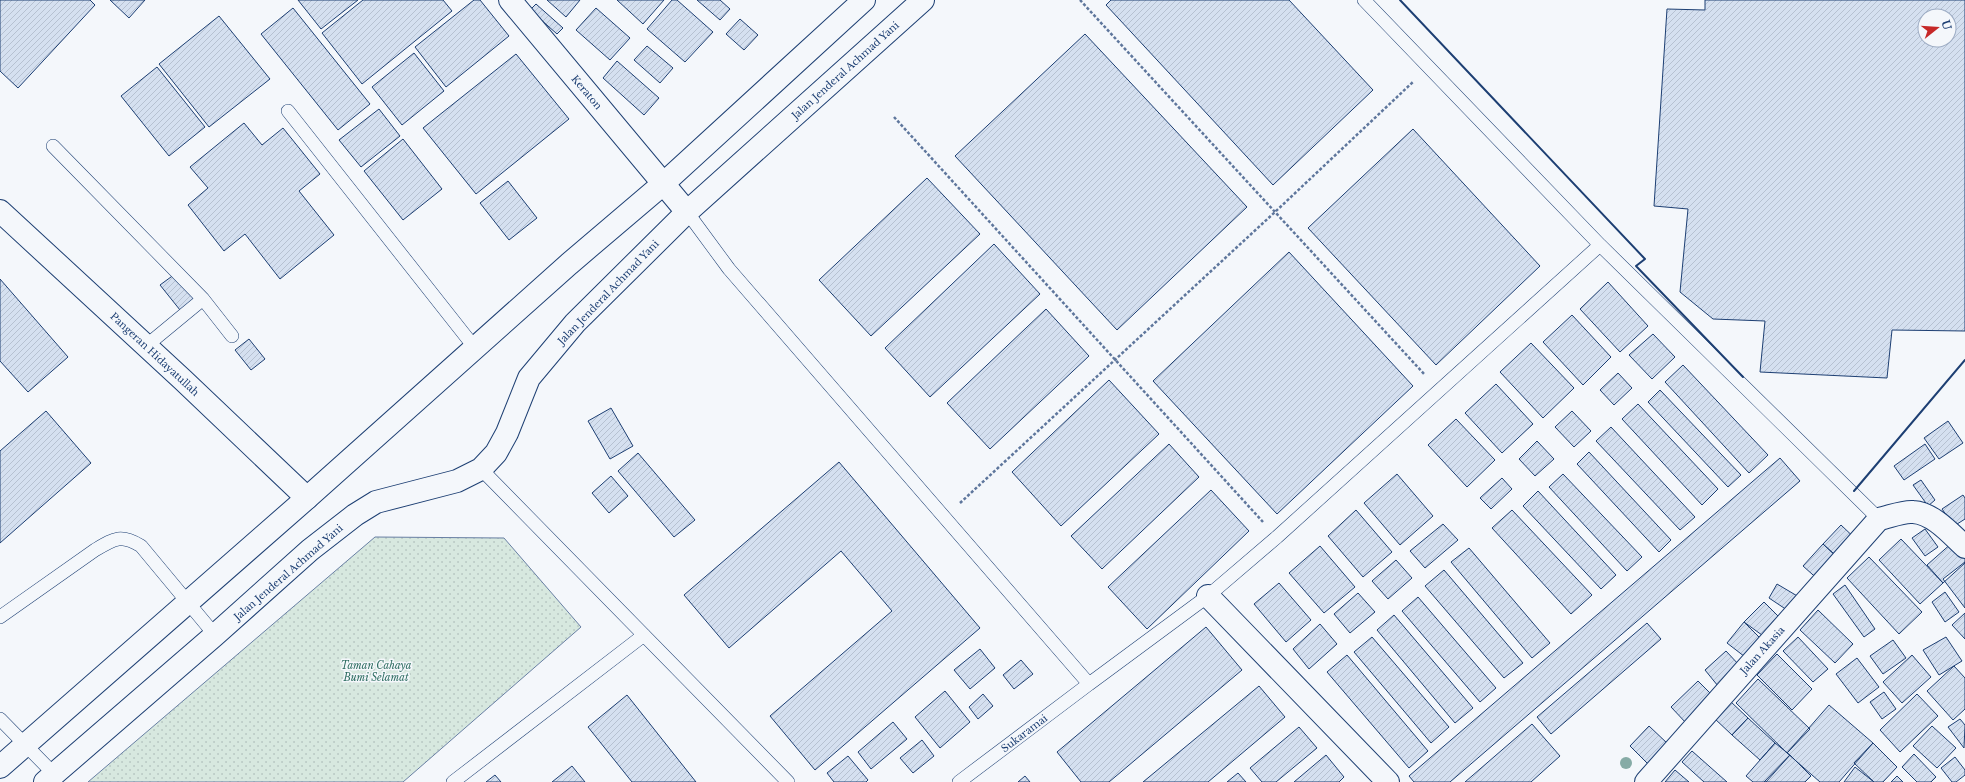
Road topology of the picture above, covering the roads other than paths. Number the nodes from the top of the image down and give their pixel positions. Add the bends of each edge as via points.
1 (510, 0) edge
2 (864, 0) edge
3 (923, 0) edge
4 (1364, 0) edge
5 (288, 111) dead end
6 (53, 146) dead end
7 (663, 184) junction
8 (0, 211) edge
9 (687, 212) junction
10 (1600, 245) junction
11 (203, 299) junction
12 (232, 336) dead end
13 (146, 346) junction
14 (475, 348) junction
15 (481, 469) junction
16 (307, 498) junction
17 (1879, 519) junction
18 (1965, 547) edge
19 (1208, 596) junction
20 (187, 602) junction
21 (0, 617) edge
22 (644, 635) junction
23 (215, 636) junction
24 (1089, 684) junction
25 (0, 719) edge
26 (26, 744) junction
27 (0, 767) edge
28 (49, 778) edge
29 (453, 782) edge
30 (788, 782) edge
31 (960, 782) edge
32 (1388, 782) edge
33 (1646, 782) edge

1 - 7 main road, Keraton
2 - 7 main road
3 - 9 main road, Jalan Jenderal Achmad Yani
4 - 10 lane
5 - 14 lane
6 - 11 lane
7 - 9 main road, Keraton
7 - 14 main road
8 - 13 main road, Pangeran Hidayatullah
9 - 15 main road, Jalan Jenderal Achmad Yani via 575,323 548,354 529,378 507,433 496,453
9 - 24 lane via 729,269
10 - 17 lane
10 - 19 lane, Sukaramai via 1277,537
11 - 12 lane
11 - 13 lane
13 - 16 main road, Pangeran Hidayatullah
14 - 16 main road
15 - 22 lane
15 - 23 main road, Jalan Jenderal Achmad Yani via 457,481 376,502 355,515 310,550
16 - 20 main road
17 - 18 main road via 1912,511 1926,515
17 - 33 main road, Jalan Akasia
19 - 24 lane, Sukaramai
19 - 32 main road
20 - 21 lane via 141,546 128,538 111,540
20 - 23 lane
20 - 26 main road
22 - 29 lane
22 - 30 lane
23 - 28 main road, Jalan Jenderal Achmad Yani
24 - 31 lane, Sukaramai
25 - 26 lane
26 - 27 main road
26 - 28 lane

